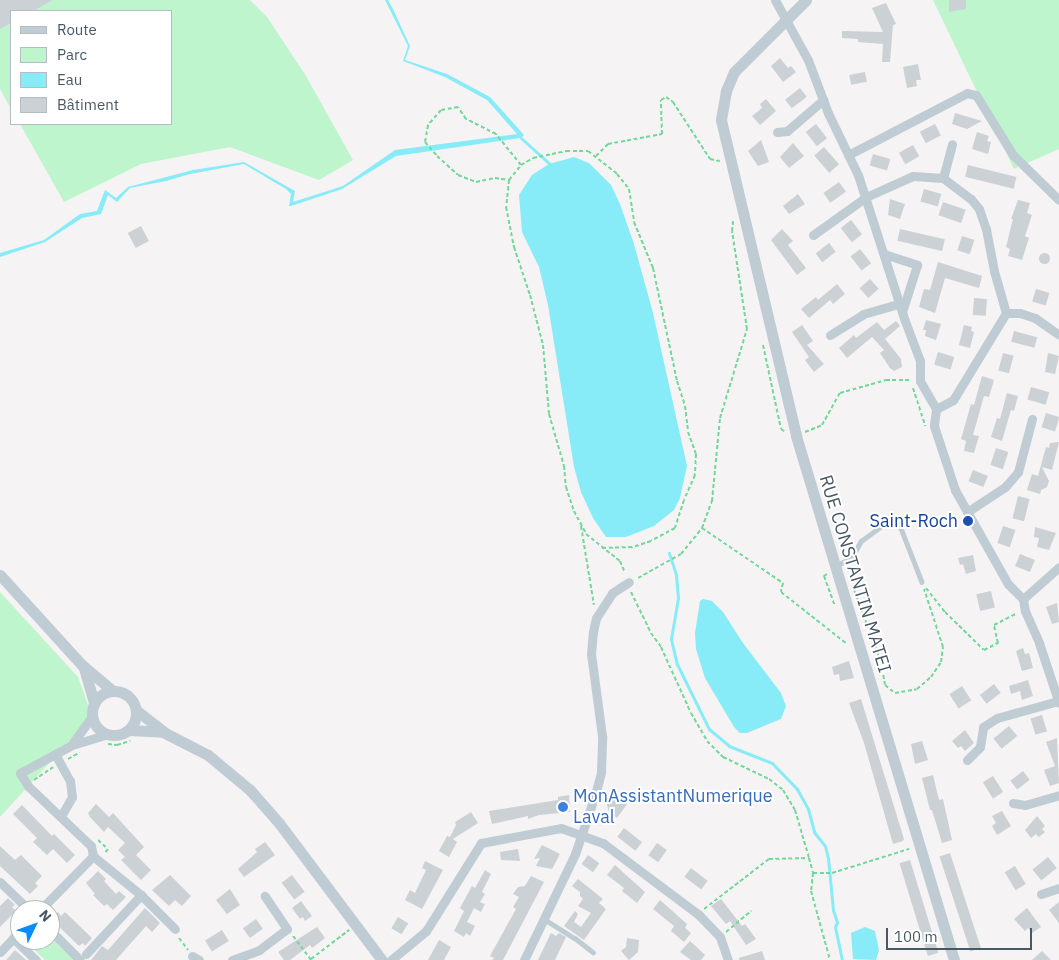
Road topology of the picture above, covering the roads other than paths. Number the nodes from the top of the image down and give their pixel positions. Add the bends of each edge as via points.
1 (775, 0) edge
2 (806, 0) edge
3 (786, 22) junction
4 (823, 100) junction
5 (777, 132) dead end
6 (952, 144) dead end
7 (848, 155) junction
8 (943, 178) junction
9 (866, 197) junction
10 (1059, 200) edge
11 (813, 236) dead end
12 (884, 254) junction
13 (900, 308) junction
14 (1006, 313) junction
15 (830, 335) dead end
16 (1059, 335) edge
17 (936, 409) junction
18 (1032, 419) dead end
19 (967, 512) junction
20 (834, 567) junction
21 (1059, 568) edge
22 (0, 575) edge
23 (629, 582) road end
24 (922, 582) road end
25 (1024, 599) junction
26 (82, 664) junction
27 (113, 691) junction
28 (1059, 702) edge
29 (93, 710) junction
30 (136, 710) junction
31 (165, 733) junction
32 (131, 735) junction
33 (105, 738) junction
34 (72, 745) junction
35 (55, 754) junction
36 (967, 760) dead end
37 (1059, 795) edge
38 (1013, 803) dead end
39 (61, 816) junction
40 (581, 835) junction
41 (93, 856) junction
42 (0, 882) edge
43 (1059, 888) edge
44 (1041, 894) dead end
45 (141, 895) junction
46 (265, 896) dead end
47 (19, 900) edge
48 (50, 900) edge
49 (544, 918) junction
50 (175, 928) road end
51 (60, 938) edge
52 (10, 941) edge
53 (26, 950) edge
54 (0, 952) edge
55 (593, 952) dead end
56 (83, 957) edge
57 (36, 960) edge
58 (232, 960) edge
59 (382, 960) edge
60 (391, 960) edge
61 (524, 960) edge
62 (727, 960) edge
63 (954, 960) edge

1 - 3 street
2 - 3 street, RUE CONSTANTIN MATEI
3 - 4 street via 808,60
3 - 20 street, RUE CONSTANTIN MATEI via 742,62 730,80 721,120 796,436
4 - 5 street via 786,131
4 - 7 street
6 - 8 street
7 - 9 street
7 - 10 street via 967,93 976,95 1013,155
8 - 9 street via 913,176
8 - 14 street via 971,199 984,219
9 - 11 street
9 - 12 street
12 - 13 street
12 - 13 street via 917,265
13 - 15 street via 863,314
13 - 17 street via 920,361 920,381
14 - 16 street via 1035,318
14 - 17 street via 953,400
17 - 19 street via 934,426 955,490
18 - 19 street via 1018,472 1005,487
19 - 25 street via 1008,584
20 - 24 lane via 852,558 861,541 883,525 899,523
20 - 63 street, RUE CONSTANTIN MATEI
21 - 25 street
22 - 26 street
23 - 40 street via 612,593 596,618 591,654 602,736 601,772
25 - 28 street via 1025,611
26 - 27 street
26 - 29 street
27 - 29 street via 102,695
27 - 30 street via 130,698
28 - 36 street via 997,718 982,727 980,747
29 - 33 street
29 - 34 street
30 - 31 street
30 - 32 street
31 - 32 street
31 - 59 street via 208,755 250,790 279,822
32 - 33 street
33 - 34 street
34 - 35 street
35 - 39 street via 70,781 72,797
35 - 39 street via 20,772 28,786
37 - 38 street via 1025,805
39 - 41 street via 91,846
40 - 49 street
40 - 60 street via 560,828 481,843 426,931
40 - 62 street via 603,843 698,914 720,937
41 - 45 street
41 - 48 street
42 - 47 street
43 - 44 street
45 - 50 street
45 - 56 street
46 - 58 street via 287,929 259,950
49 - 55 lane
49 - 61 street
51 - 56 street
52 - 54 street
53 - 57 street

